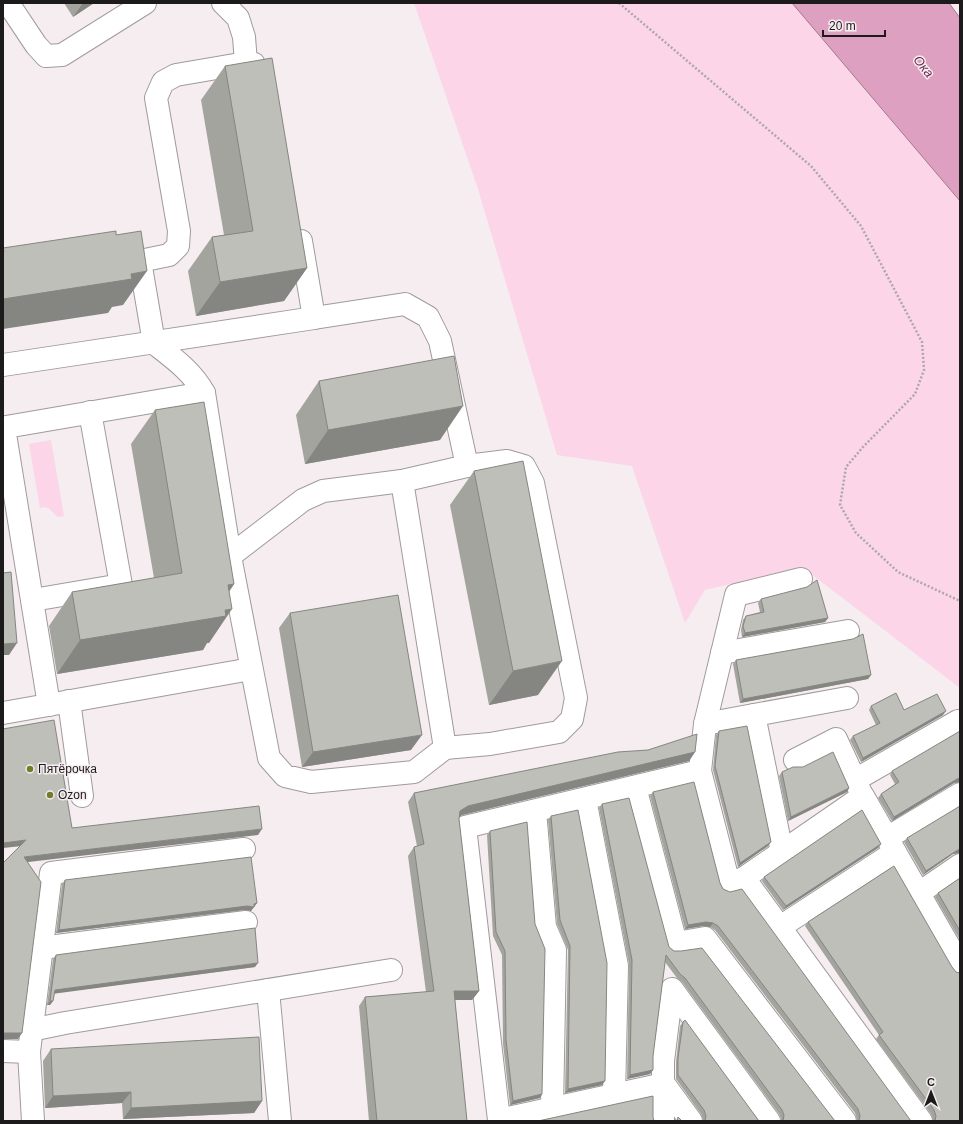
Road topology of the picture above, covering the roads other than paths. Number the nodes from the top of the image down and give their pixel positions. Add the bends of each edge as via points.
1 (8, 3) edge
2 (145, 3) edge
3 (223, 3) edge
4 (246, 63) junction
5 (272, 75) edge
6 (298, 224) edge
7 (111, 248) edge
8 (140, 261) junction
9 (314, 318) junction
10 (154, 343) junction
11 (3, 365) edge
12 (204, 392) junction
13 (90, 412) junction
14 (468, 466) junction
15 (402, 481) junction
16 (230, 556) junction
17 (801, 579) dead end
18 (32, 600) junction
19 (848, 631) dead end
20 (722, 653) junction
21 (251, 669) junction
22 (847, 698) dead end
23 (59, 703) junction
24 (3, 713) edge
25 (754, 715) junction
26 (958, 721) dead end
27 (705, 724) junction
28 (445, 748) junction
29 (795, 760) dead end
30 (700, 771) junction
31 (635, 787) junction
32 (859, 788) junction
33 (960, 794) edge
34 (82, 796) dead end
35 (585, 799) junction
36 (535, 811) junction
37 (891, 845) junction
38 (244, 849) dead end
39 (782, 852) junction
40 (960, 865) edge
41 (744, 878) junction
42 (919, 893) junction
43 (246, 922) dead end
44 (780, 927) junction
45 (41, 948) junction
46 (957, 950) edge
47 (391, 970) dead end
48 (268, 990) junction
49 (31, 1030) junction
50 (3, 1051) edge
51 (29, 1052) junction
52 (664, 1084) junction
53 (614, 1095) junction
54 (552, 1108) junction
55 (499, 1120) edge
56 (33, 1121) edge
57 (280, 1121) edge
58 (663, 1121) edge
59 (691, 1121) edge
60 (768, 1121) edge
61 (845, 1121) edge
62 (921, 1121) edge

1 - 2 street via 46,56 62,55
3 - 4 street via 238,18 244,37
4 - 5 street via 262,66
4 - 8 street via 176,75 162,82 156,98 179,231 178,246 169,255
6 - 9 street
7 - 8 street via 128,252
8 - 10 street
9 - 10 street
9 - 14 street via 405,304 428,317 440,341
10 - 11 street
10 - 12 street via 186,368
12 - 13 street
12 - 16 street
13 - 18 street via 6,427 4,434
13 - 18 street via 121,585
14 - 15 street
14 - 28 street via 508,461 524,466 533,483 576,698 572,719 559,732 490,744
15 - 16 street via 323,491 303,500
15 - 28 street
16 - 21 street
17 - 20 street via 736,595
18 - 23 street
19 - 20 street
20 - 27 street
21 - 23 street
21 - 28 street via 269,758 285,776 311,782 414,772
22 - 25 street
23 - 24 street
23 - 34 street
25 - 27 street
25 - 39 street
26 - 32 street
27 - 30 street
29 - 32 street via 836,739
30 - 31 street
30 - 41 street via 729,884
31 - 35 street
31 - 61 street via 676,943 705,938
32 - 37 street
32 - 39 street
33 - 37 street
35 - 36 street
35 - 53 street via 617,966
36 - 54 street via 545,927 555,950
36 - 55 street via 465,827
37 - 42 street
37 - 44 street
38 - 45 street via 51,873
39 - 41 street
40 - 42 street
41 - 44 street
42 - 46 street
43 - 45 street
44 - 62 street
45 - 49 street
47 - 48 street
48 - 49 street
48 - 57 street
49 - 51 street
50 - 51 street
51 - 56 street
52 - 53 street
52 - 58 street
52 - 59 street
52 - 60 street via 663,1061 672,989
53 - 54 street
54 - 55 street

